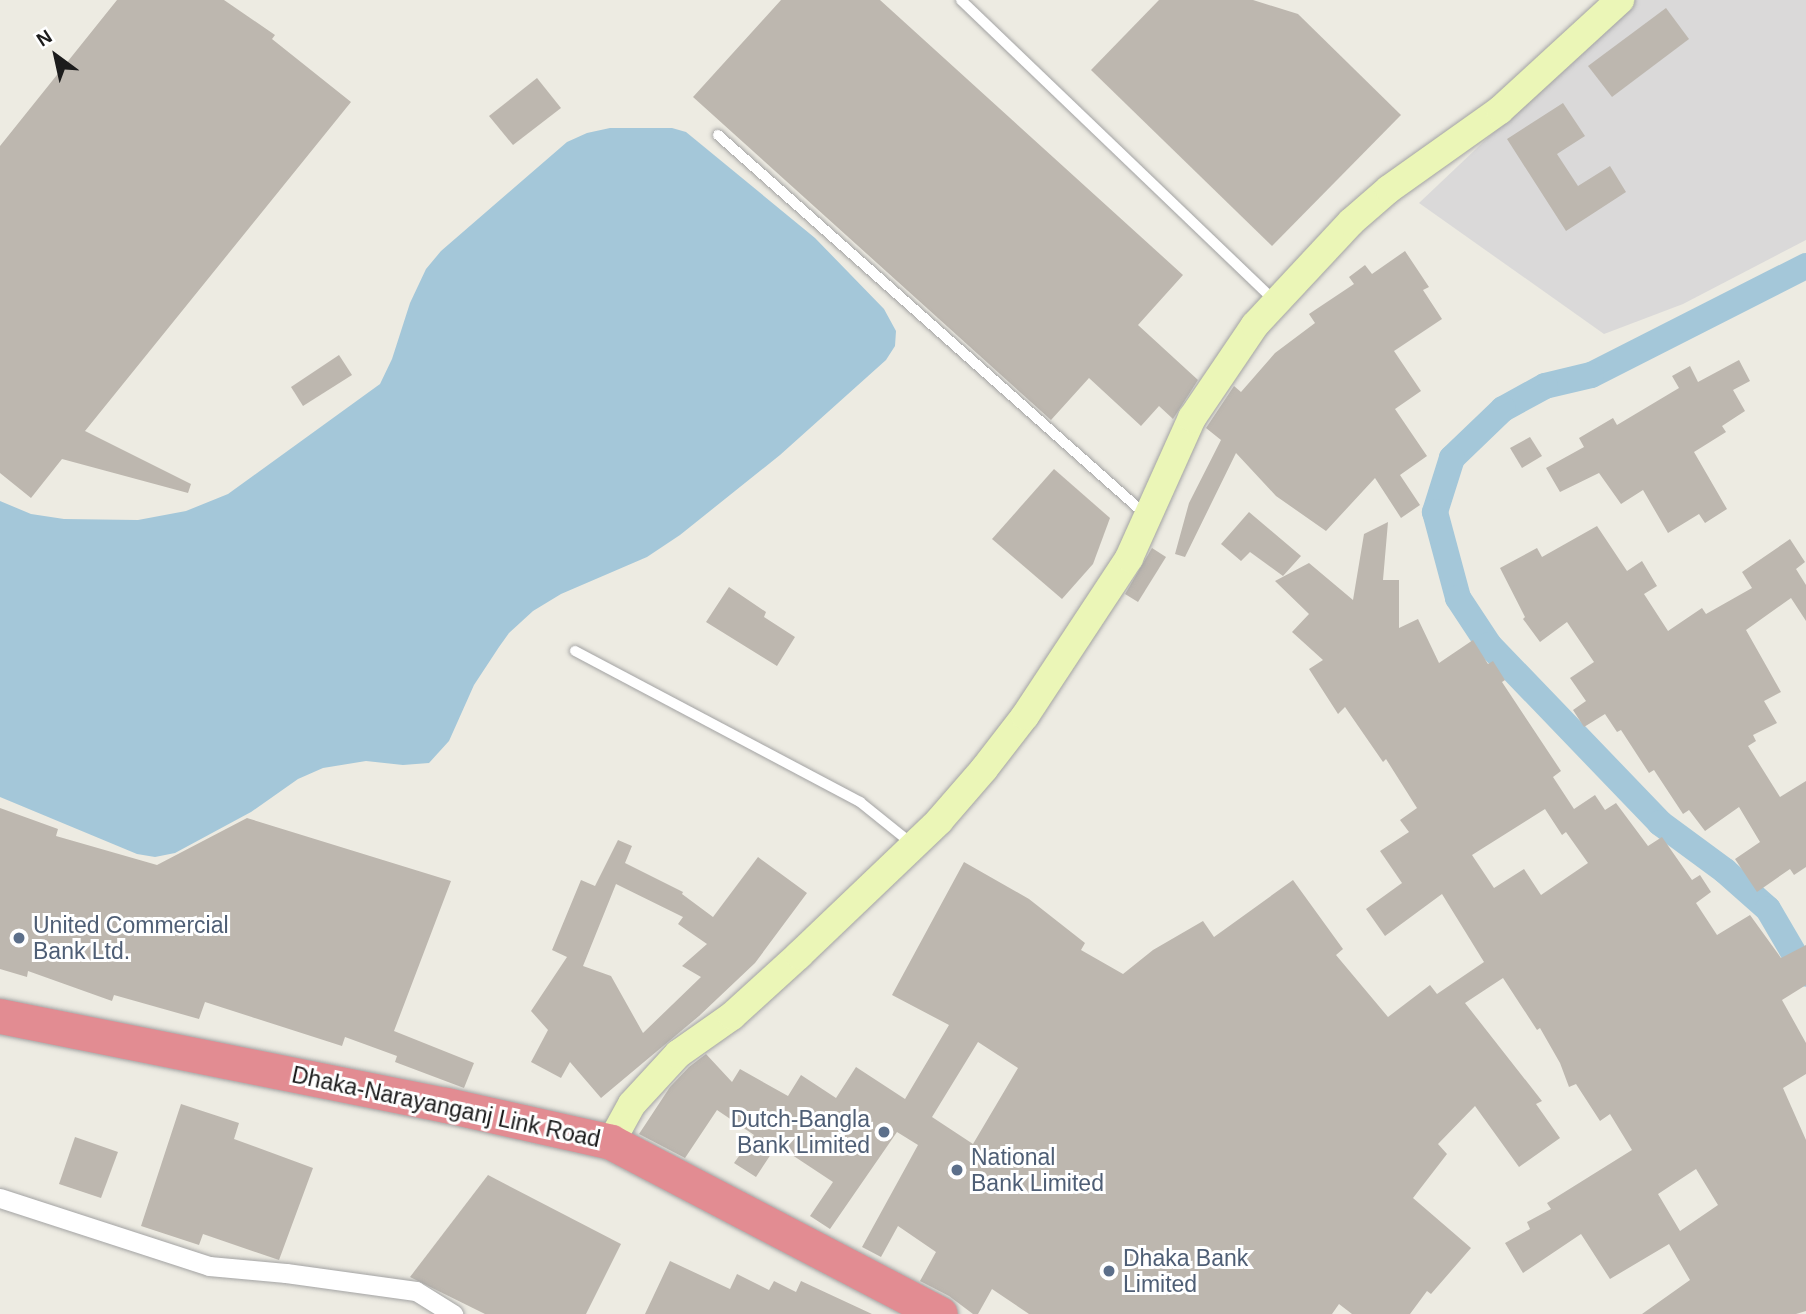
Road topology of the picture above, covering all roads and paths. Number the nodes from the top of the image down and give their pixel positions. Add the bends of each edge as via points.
1 (961, 0) edge
2 (1620, 0) edge
3 (718, 135) dead end
4 (1276, 302) junction
5 (1146, 515) junction
6 (575, 651) dead end
7 (914, 845) junction
8 (0, 1016) edge
9 (611, 1142) junction
10 (0, 1198) edge
11 (453, 1314) edge
12 (940, 1314) edge

1 - 4 lane
2 - 4 street via 1500,110 1370,205 1325,246
3 - 5 lane
4 - 5 street via 1255,325 1192,418
5 - 7 street via 1129,558 1025,716 975,780
6 - 7 lane via 860,802
7 - 9 street via 732,1016 678,1054 632,1104
8 - 9 highway, Dhaka-Narayanganj Link Road
9 - 12 highway, Dhaka-Narayanganj Link Road
10 - 11 street via 209,1266 416,1291

